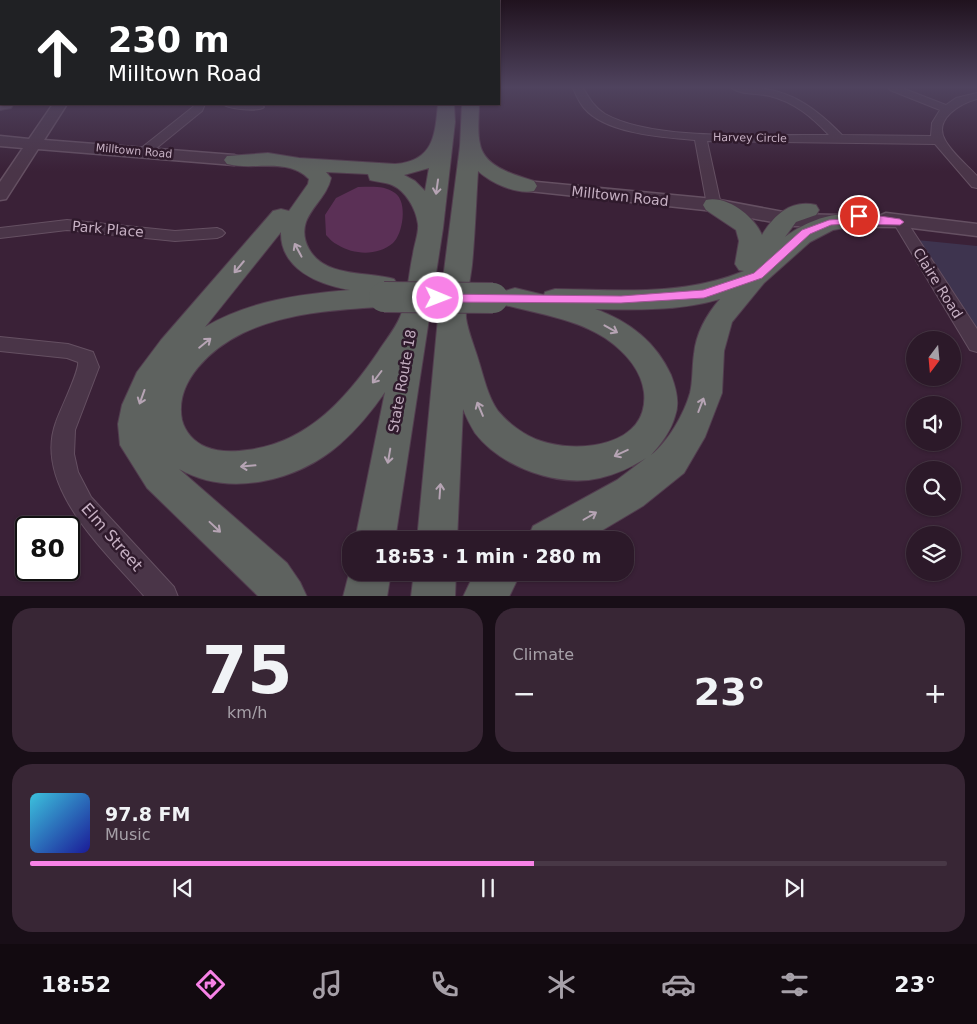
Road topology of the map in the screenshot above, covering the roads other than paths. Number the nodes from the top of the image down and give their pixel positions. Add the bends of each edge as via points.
1 (53, 116) edge
2 (189, 116) edge
3 (445, 116) edge
4 (470, 116) edge
5 (602, 116) edge
6 (817, 116) edge
7 (941, 116) edge
8 (700, 138) junction
9 (839, 139) junction
10 (938, 140) junction
11 (0, 141) edge
12 (443, 142) junction
13 (35, 144) junction
14 (470, 146) junction
15 (144, 152) junction
16 (234, 160) junction
17 (298, 164) junction
18 (977, 184) edge
19 (526, 186) junction
20 (0, 195) edge
21 (315, 195) junction
22 (714, 205) junction
23 (808, 210) junction
24 (464, 214) junction
25 (281, 216) junction
26 (784, 218) junction
27 (848, 221) junction
28 (900, 222) junction
29 (430, 228) junction
30 (977, 230) edge
31 (0, 233) edge
32 (217, 233) dead end
33 (753, 270) junction
34 (384, 293) junction
35 (501, 294) junction
36 (452, 318) junction
37 (412, 321) junction
38 (0, 344) edge
39 (977, 344) edge
40 (377, 531) edge
41 (438, 531) edge
42 (563, 531) edge
43 (368, 581) edge
44 (434, 581) edge
45 (494, 581) edge
46 (164, 596) edge
47 (284, 596) edge
48 (366, 596) edge
49 (433, 596) edge
50 (485, 596) edge

1 - 13 street
2 - 15 street
3 - 12 highway, State Route 18
4 - 14 highway
5 - 8 street, Harvey Circle via 630,127
6 - 9 street
7 - 10 street via 937,124
8 - 9 street, Harvey Circle
8 - 22 street
9 - 10 street, Harvey Circle
10 - 18 street
11 - 13 street, Milltown Road
12 - 17 highway via 430,158 410,169
12 -> 29 highway, State Route 18
13 - 15 street, Milltown Road
13 - 20 street
14 - 19 highway via 481,165 490,172
14 - 24 highway
15 - 16 street, Milltown Road
16 - 17 highway
16 - 25 highway via 284,170 299,180 297,195
17 - 21 highway via 309,168 320,178
19 - 22 street, Milltown Road
19 - 24 highway via 485,193
21 - 29 highway via 354,178 374,176 397,180 408,184 420,198
34 -> 21 highway via 336,278 309,265 299,255 292,238 293,229 297,218
22 - 23 street, Milltown Road
22 - 26 street, Milltown Road
22 - 33 highway via 746,225 751,233
23 - 26 highway via 797,211
23 - 28 street, Milltown Road
24 - 36 highway
25 - 34 highway via 274,238 275,246 283,265 294,274 322,288
25 -> 47 highway via 148,381 135,424 138,446 160,476 272,578
26 - 27 street, Milltown Road
26 - 33 highway
27 - 28 street, Milltown Road
27 - 33 highway via 829,223 806,232
28 - 30 street, Milltown Road
28 - 39 street, Claire Road
29 - 37 highway, State Route 18
31 - 32 street, Park Place via 68,225 175,236
33 - 35 highway via 724,288 683,297 621,300
42 -> 33 highway via 630,493 671,461 693,426 706,394 709,351 719,319
34 - 35 highway, bridge
37 -> 34 highway via 364,396 330,431 292,455 248,468 219,467 193,458 174,444 163,414 169,387 187,360 215,335 245,320 290,307
35 -> 36 highway via 599,322 629,339 642,351 657,376 661,404 657,419 637,445 605,460 564,463 532,454 508,442 485,420
41 -> 36 highway
37 -> 40 highway, State Route 18
38 - 46 street, Elm Street via 68,351 86,357 90,367 64,430 63,454 67,474 82,505
43 - 48 highway
44 - 49 highway
45 - 50 highway

